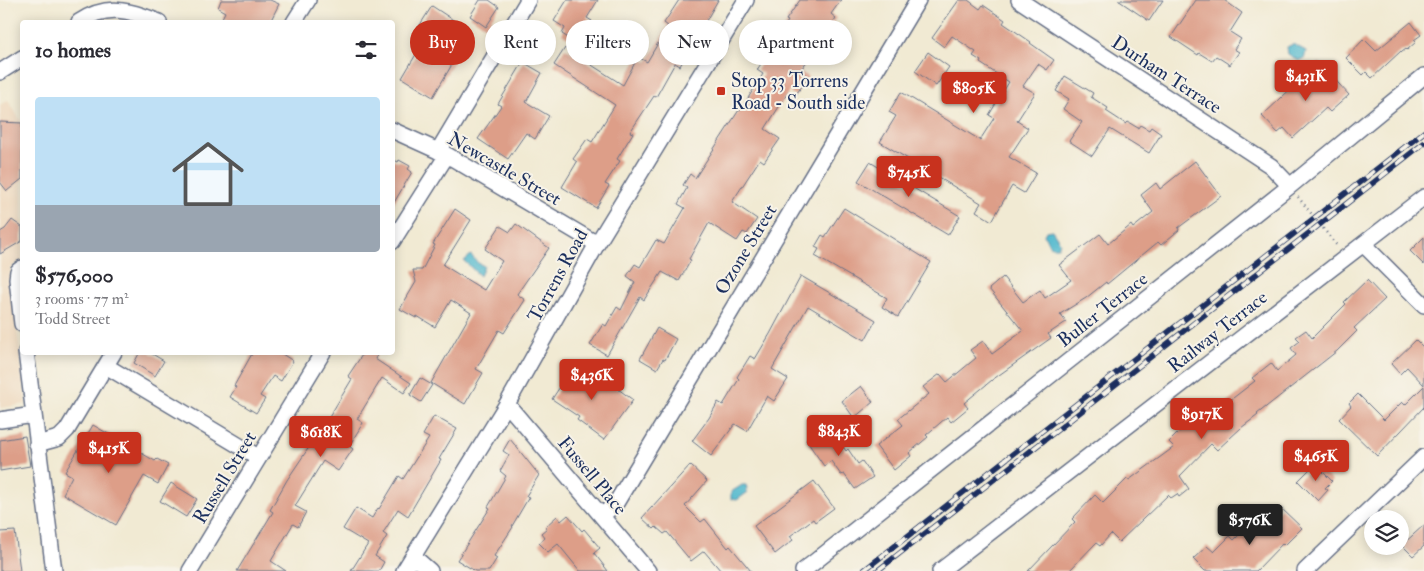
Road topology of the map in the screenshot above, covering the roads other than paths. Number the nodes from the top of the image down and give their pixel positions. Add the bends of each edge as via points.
1 (308, 0) edge
2 (528, 0) edge
3 (746, 0) edge
4 (918, 0) edge
5 (1019, 0) edge
6 (108, 5) edge
7 (83, 20) edge
8 (153, 20) edge
9 (295, 20) edge
10 (20, 59) edge
11 (0, 72) edge
12 (1424, 76) edge
13 (395, 131) edge
14 (442, 153) junction
15 (1290, 186) junction
16 (1424, 196) edge
17 (395, 232) edge
18 (596, 244) junction
19 (1363, 244) junction
20 (20, 270) edge
21 (1424, 305) edge
22 (20, 306) edge
23 (26, 355) edge
24 (112, 355) edge
25 (322, 355) edge
26 (106, 366) junction
27 (507, 404) junction
28 (34, 415) junction
29 (0, 420) edge
30 (37, 444) junction
31 (258, 457) junction
32 (1424, 457) edge
33 (602, 516) junction
34 (414, 556) junction
35 (54, 571) edge
36 (190, 571) edge
37 (404, 571) edge
38 (430, 571) edge
39 (648, 571) edge
40 (803, 571) edge
41 (940, 571) edge
42 (1305, 571) edge

1 - 9 street
2 - 14 street
3 - 18 street, Torrens Road
4 - 33 street, Ozone Street via 616,503
5 - 15 street, Durham Terrace via 1271,166
6 - 7 street
6 - 8 street
10 - 11 street
12 - 15 street, Buller Terrace
13 - 14 street, Newcastle Street
14 - 17 street
14 - 18 street, Newcastle Street
15 - 40 street, Buller Terrace
16 - 19 street, Railway Terrace
18 - 27 street, Torrens Road
19 - 21 street
19 - 41 street, Railway Terrace
20 - 22 street via 17,279
23 - 28 street
24 - 26 street
25 - 31 street, Russell Street
26 - 30 street via 67,430 59,438
26 - 31 street
27 - 33 street, Fussell Place
27 - 34 street, Torrens Road
28 - 29 street
28 - 30 street
30 - 35 street
31 - 36 street, Russell Street
32 - 42 street
33 - 39 street, Fussell Place
34 - 37 street, Torrens Road
34 - 38 street

